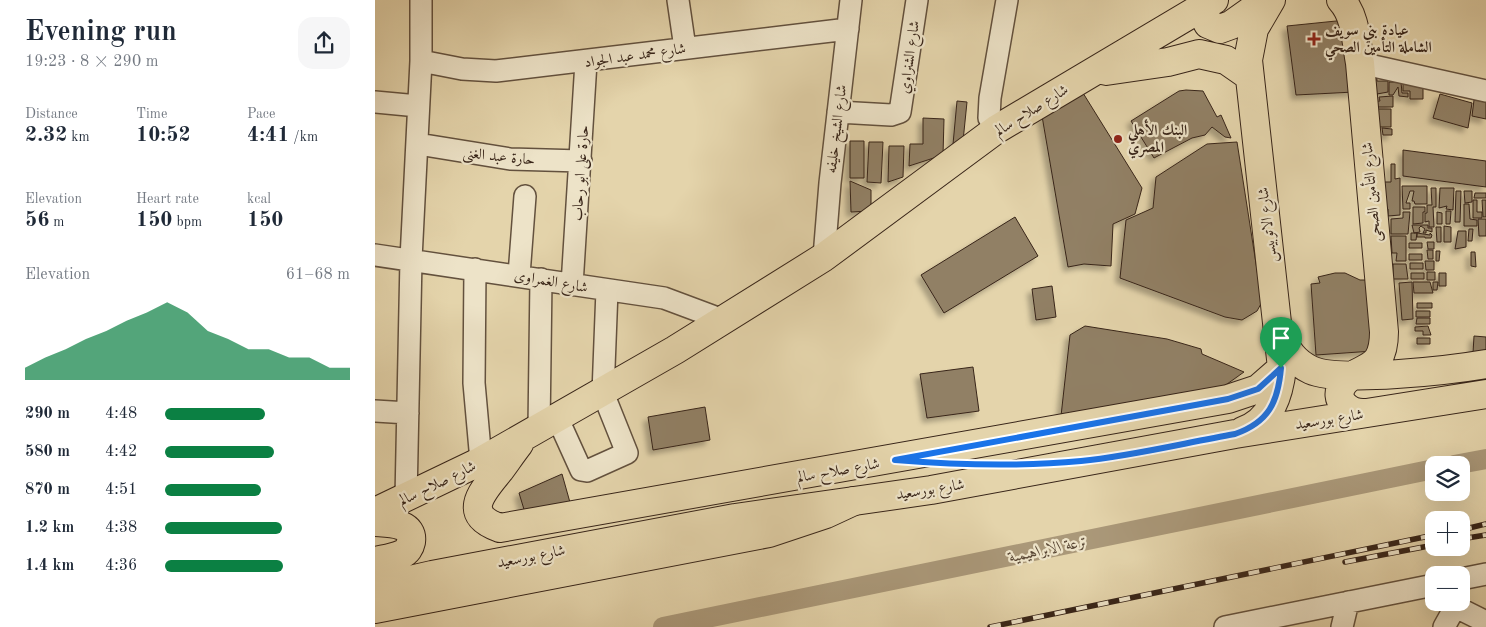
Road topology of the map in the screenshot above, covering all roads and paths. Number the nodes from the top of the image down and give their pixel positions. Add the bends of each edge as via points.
1 (421, 0) edge
2 (678, 0) edge
3 (851, 0) edge
4 (917, 0) edge
5 (1007, 0) edge
6 (1266, 0) edge
7 (1271, 0) edge
8 (1341, 0) edge
9 (1209, 4) edge
10 (848, 29) junction
11 (685, 48) junction
12 (421, 61) junction
13 (586, 62) junction
14 (1360, 63) junction
15 (1091, 73) junction
16 (1249, 76) junction
17 (1486, 91) edge
18 (375, 102) edge
19 (418, 106) junction
20 (838, 112) junction
21 (997, 129) junction
22 (418, 144) junction
23 (581, 161) junction
24 (525, 196) dead end
25 (375, 255) edge
26 (824, 258) junction
27 (411, 259) junction
28 (475, 269) junction
29 (519, 275) junction
30 (541, 279) junction
31 (572, 285) junction
32 (607, 290) junction
33 (723, 320) junction
34 (1279, 329) junction
35 (1486, 364) edge
36 (1281, 368) junction
37 (1356, 374) junction
38 (603, 393) junction
39 (1486, 394) edge
40 (375, 411) edge
41 (407, 413) junction
42 (1365, 413) junction
43 (540, 427) junction
44 (1235, 434) junction
45 (895, 460) junction
46 (481, 461) junction
47 (1083, 461) junction
48 (406, 498) junction
49 (854, 501) junction
50 (375, 512) edge
51 (375, 522) edge
52 (375, 561) edge
53 (1425, 587) edge
54 (375, 588) edge
55 (1470, 597) edge
56 (1348, 602) junction
57 (375, 609) edge
58 (1453, 611) edge
59 (1486, 622) edge
60 (1225, 627) edge
61 (1342, 627) edge
62 (1444, 627) edge

1 - 12 street
2 - 11 street
3 - 10 street, شارع الشيخ خليفه
4 - 20 street, شارع الشنراوي via 900,112 891,115
5 - 21 street via 990,98 989,118
6 - 9 main road via 1220,29 1208,24 1203,14
7 - 16 main road, شارع الاتوبيس via 1254,30 1248,60
8 - 14 main road, شارع التأمين الصحى via 1350,12
9 - 15 main road, شارع صلاح سالم
10 - 11 street, شارع محمد عبد الجواد
10 - 20 street, شارع الشيخ خليفه
11 - 13 street, شارع محمد عبد الجواد
12 - 13 street, شارع محمد عبد الجواد via 496,71
12 - 19 street
13 - 23 street, حارة على ابو رحاب
14 - 17 street
14 - 37 main road, شارع التأمين الصحى via 1384,332 1378,358
15 - 16 main road via 1168,62 1199,54 1226,60
15 - 21 main road, شارع صلاح سالم
16 - 34 main road, شارع الاتوبيس
18 - 19 street
19 - 22 street
20 - 26 street, شارع الشيخ خليفه
21 - 26 main road, شارع صلاح سالم
22 - 23 street, حارة عبد الغنى via 511,159
22 - 27 street
23 - 31 street, حارة على ابو رحاب
24 - 29 street
25 - 27 street, شارع الغمراوى
26 - 33 main road, شارع صلاح سالم
27 - 28 street, شارع الغمراوى
27 - 41 street
28 - 29 street, شارع الغمراوى
28 - 46 street via 474,383
29 - 30 street, شارع الغمراوى
30 - 31 street, شارع الغمراوى
30 - 43 street
31 - 32 street, شارع الغمراوى
32 - 33 street, شارع الغمراوى via 664,298
32 - 38 street
33 - 38 main road, شارع صلاح سالم
34 - 36 main road, شارع الاتوبيس
34 - 37 main road via 1290,353 1299,363 1323,374
35 - 37 main road
36 - 44 main road, شارع الاتوبيس via 1279,393 1270,410 1257,423
36 - 45 main road, شارع صلاح سالم via 1258,389 1228,399
37 - 42 main road, شارع التأمين الصحى via 1342,385 1342,403 1348,410
38 - 43 main road, شارع صلاح سالم
38 - 43 street via 627,449 625,454 584,472
39 - 42 main road, شارع بورسعيد
40 - 41 street
41 - 48 street
42 - 44 main road, شارع بورسعيد
43 - 45 main road, شارع صلاح سالم via 479,495 478,506 489,524 500,528
43 - 46 main road, شارع صلاح سالم
44 - 47 main road, شارع بورسعيد
45 - 47 main road via 989,466
46 - 48 main road, شارع صلاح سالم
47 - 49 main road, شارع بورسعيد
48 - 50 main road, شارع صلاح سالم
49 - 54 main road, شارع بورسعيد via 726,520
49 - 57 main road via 769,533
51 - 52 main road via 401,525 410,533 411,539 403,554
53 - 56 street
55 - 59 street
56 - 60 street
56 - 61 street
58 - 62 street

